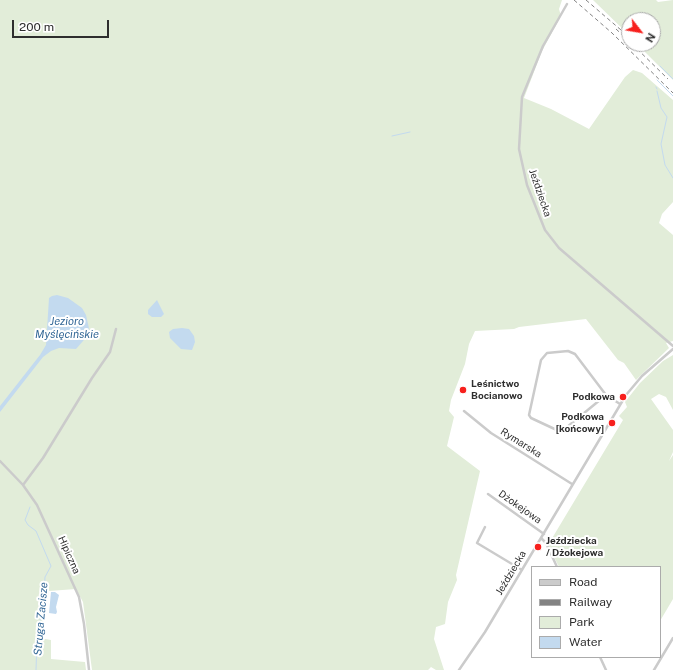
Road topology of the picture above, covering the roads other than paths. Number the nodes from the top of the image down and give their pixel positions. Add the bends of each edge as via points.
1 (566, 4) dead end
2 (116, 328) dead end
3 (673, 348) edge
4 (606, 395) junction
5 (620, 404) junction
6 (464, 411) dead end
7 (0, 461) edge
8 (572, 484) junction
9 (23, 485) junction
10 (488, 494) dead end
11 (485, 527) dead end
12 (544, 534) junction
13 (541, 538) junction
14 (557, 566) edge
15 (522, 570) junction
16 (673, 638) edge
17 (600, 658) edge
18 (89, 670) edge
19 (459, 670) edge
20 (606, 670) edge
21 (654, 670) edge

1 - 3 street, Jeździecka via 543,46 522,97 519,149 527,186 545,230 559,248
2 - 9 street via 110,352
3 - 5 street, Jeździecka via 642,376
4 - 4 street via 561,432 529,415 541,360 548,353 572,351
4 - 5 street
5 - 8 street, Jeździecka
6 - 8 street, Rymarska via 491,433
7 - 9 street, Hipiczna
8 - 12 street, Jeździecka
9 - 18 street, Hipiczna via 33,499 81,602
10 - 12 street, Dżokejowa
11 - 15 street via 478,543
12 - 13 street, Jeździecka
13 - 14 street
13 - 15 street, Jeździecka
15 - 19 street, Jeździecka
16 - 21 street
17 - 20 street

